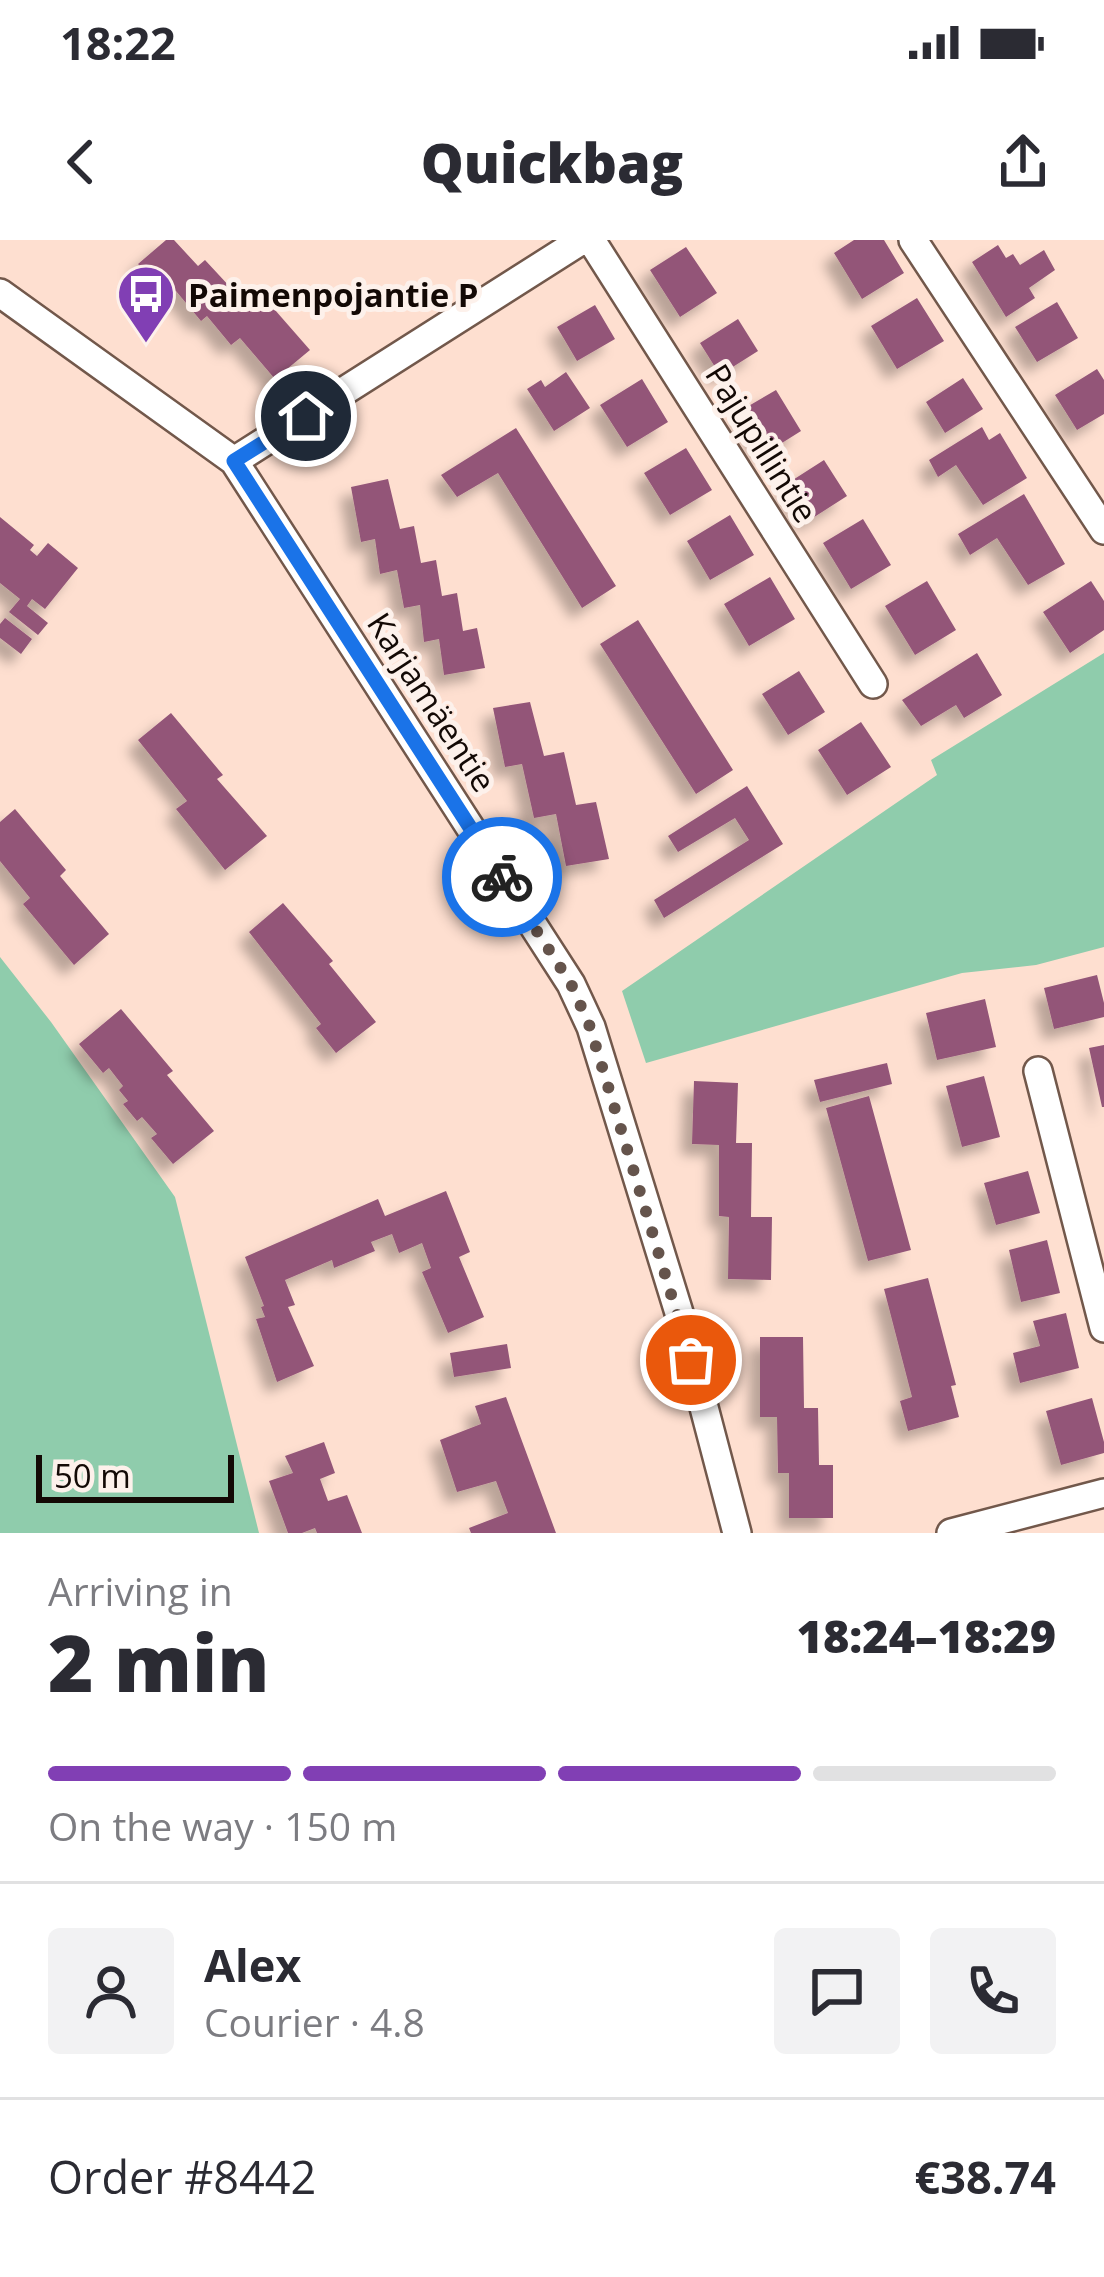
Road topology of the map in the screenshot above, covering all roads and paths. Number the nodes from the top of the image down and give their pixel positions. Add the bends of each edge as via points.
1 (586, 240) edge
2 (913, 240) edge
3 (0, 293) edge
4 (234, 461) junction
5 (1104, 530) edge
6 (873, 684) dead end
7 (1038, 1071) dead end
8 (1104, 1328) edge
9 (1104, 1493) edge
10 (736, 1533) edge
11 (951, 1533) edge

1 - 4 street
1 - 6 street, Pajupillintie
2 - 5 street
3 - 4 street, Karjamäentie
4 - 10 street, Karjamäentie via 571,984 680,1316
7 - 8 street
9 - 11 street

